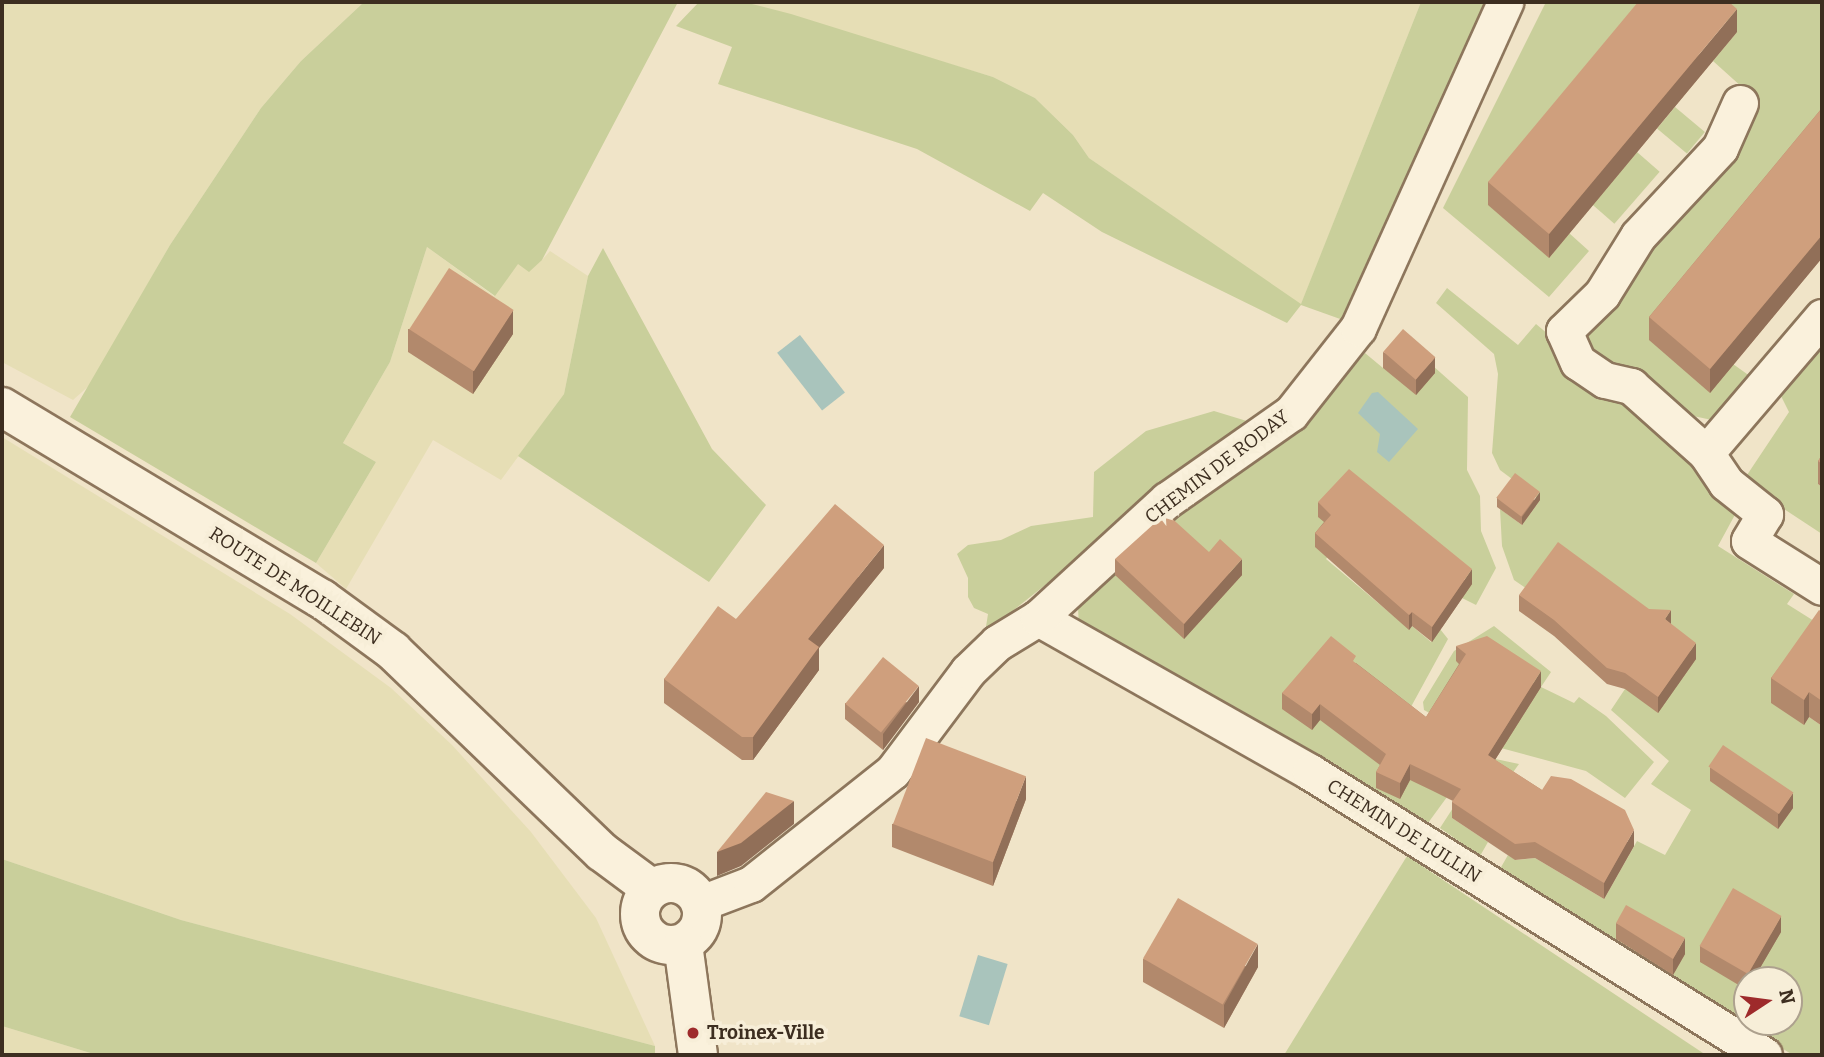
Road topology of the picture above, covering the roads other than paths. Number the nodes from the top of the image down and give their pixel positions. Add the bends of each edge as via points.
1 (1506, 2) edge
2 (1740, 103) dead end
3 (1822, 317) edge
4 (2, 407) edge
5 (1706, 453) junction
6 (1822, 587) edge
7 (1038, 618) junction
8 (652, 889) junction
9 (701, 902) junction
10 (683, 944) junction
11 (698, 1055) edge
12 (1764, 1055) edge

1 - 7 street, CHEMIN DE RODAY via 1358,328 1328,372 1291,413 1167,500
2 - 5 street via 1720,148 1638,236 1602,294 1564,331 1578,362 1605,380 1631,386
3 - 5 street
4 - 8 street, ROUTE DE MOILLEBIN via 322,599 383,643 449,700 602,852
5 - 6 street via 1726,483 1765,514 1749,541
7 - 9 street, CHEMIN DE RODAY via 997,643 968,671 893,771 751,884
7 - 12 street, CHEMIN DE LULLIN via 1310,772
8 - 9 street via 680,883
8 - 10 street via 641,904 643,928 665,945
9 - 10 street via 698,930
10 - 11 street

